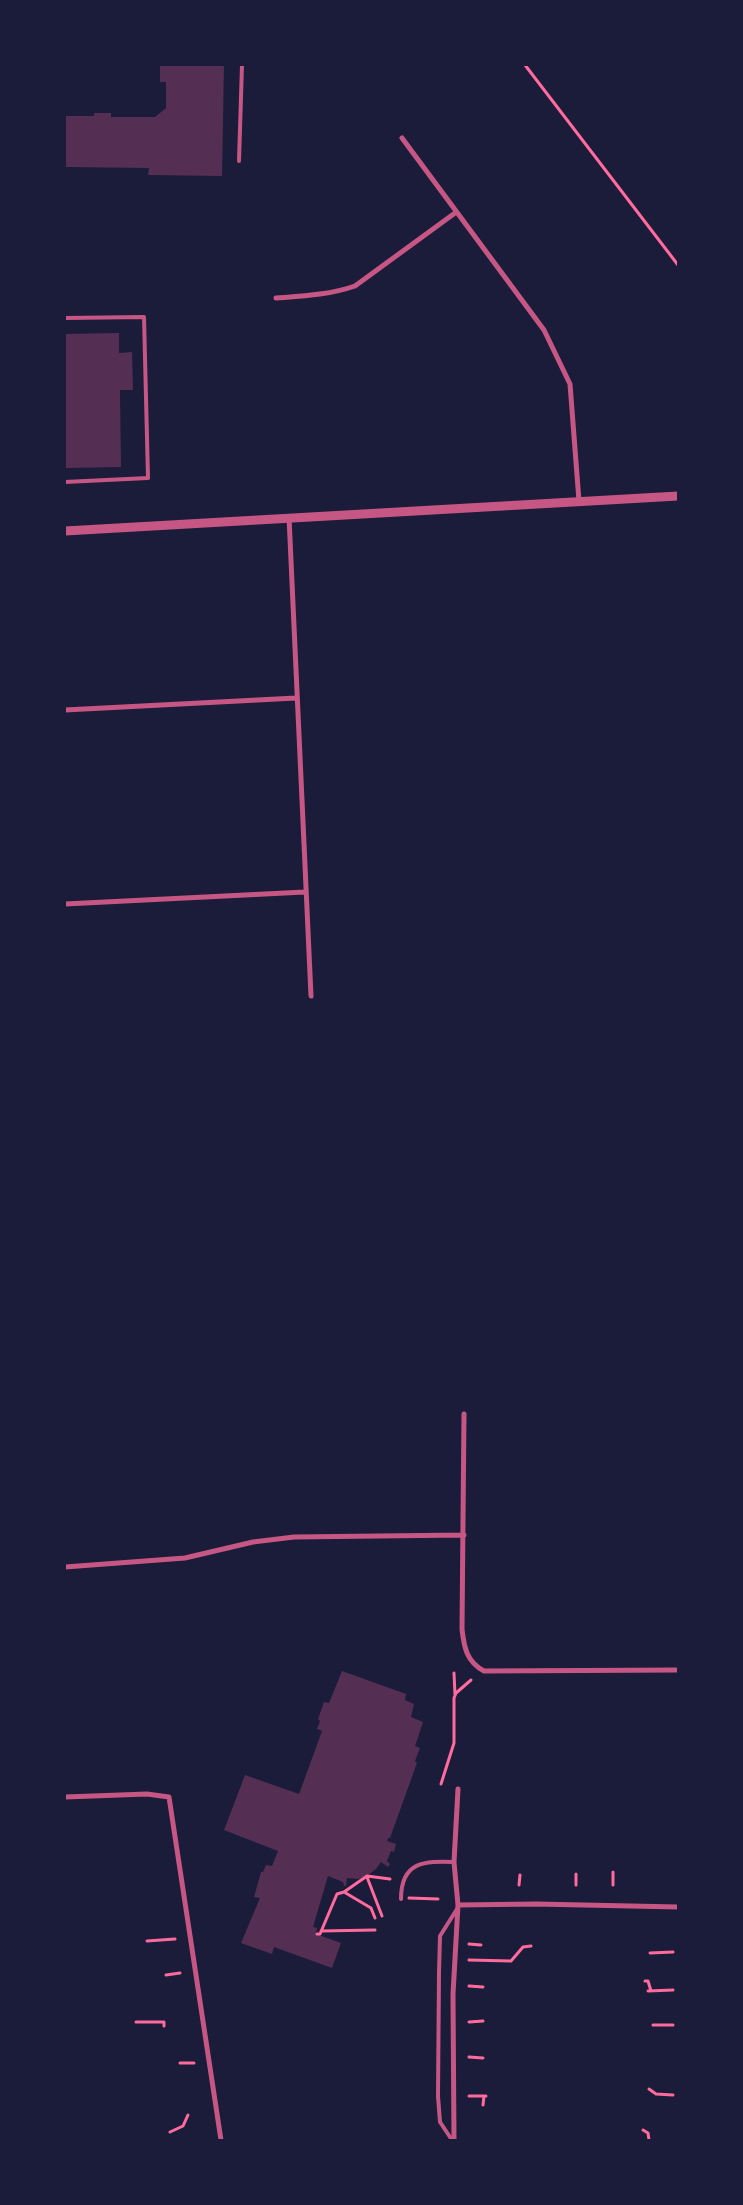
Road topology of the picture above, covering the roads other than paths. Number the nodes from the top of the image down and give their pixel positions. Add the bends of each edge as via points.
1 (242, 65) edge
2 (402, 138) dead end
3 (239, 161) dead end
4 (455, 213) junction
5 (276, 298) dead end
6 (65, 318) edge
7 (65, 482) edge
8 (678, 496) edge
9 (579, 501) junction
10 (289, 517) junction
11 (65, 531) edge
12 (296, 698) junction
13 (65, 710) edge
14 (305, 892) junction
15 (65, 904) edge
16 (311, 996) dead end
17 (464, 1414) dead end
18 (464, 1534) junction
19 (65, 1567) edge
20 (678, 1670) edge
21 (458, 1789) dead end
22 (65, 1797) edge
23 (454, 1862) junction
24 (401, 1898) dead end
25 (457, 1907) junction
26 (678, 1907) edge
27 (221, 2140) edge
28 (453, 2140) edge

1 - 3 lane
2 - 4 street
4 - 5 street via 355,286 324,294
4 - 9 street via 544,330 570,384
6 - 7 lane via 144,317 148,478
8 - 9 street
9 - 10 street
10 - 11 street
10 - 12 street
12 - 13 street
12 - 14 street
14 - 15 street
14 - 16 street
17 - 18 street
18 - 19 street via 294,1537 253,1542 184,1558
18 - 20 street via 462,1629 464,1646 474,1666 484,1671
21 - 23 street
22 - 27 street via 147,1794 169,1797
23 - 24 lane via 416,1865 403,1880
23 - 25 street
25 - 26 street via 536,1904
25 - 28 street
25 - 28 lane via 440,1936 439,1972 440,2122

